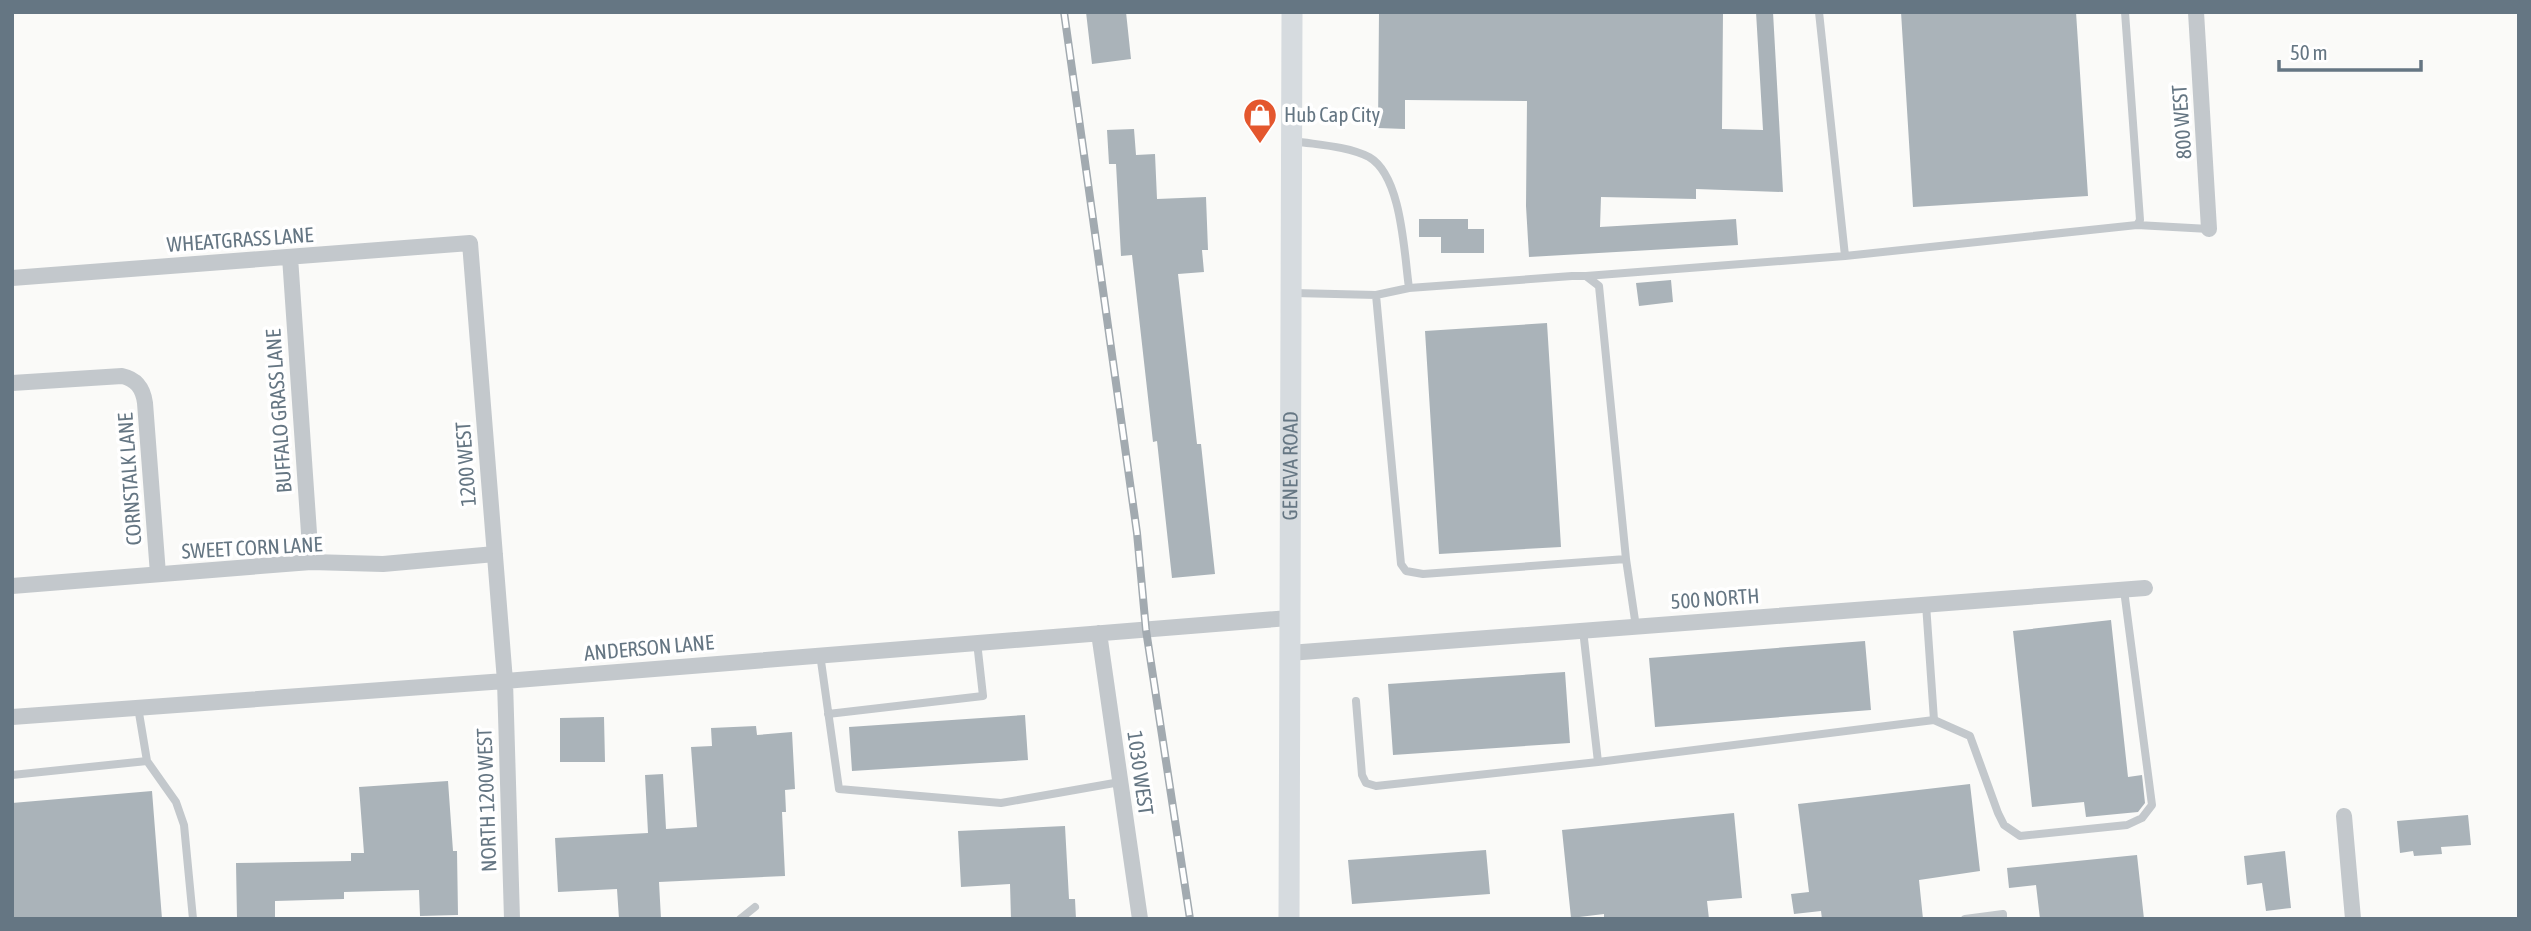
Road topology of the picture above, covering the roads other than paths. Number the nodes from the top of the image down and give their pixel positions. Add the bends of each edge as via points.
1 (1292, 12) edge
2 (1819, 12) edge
3 (2125, 12) edge
4 (2196, 12) edge
5 (1292, 140) junction
6 (2137, 225) junction
7 (2209, 229) joint
8 (470, 243) joint
9 (1845, 256) junction
10 (290, 257) junction
11 (1586, 276) junction
12 (12, 278) edge
13 (1409, 288) junction
14 (1291, 293) junction
15 (1376, 295) junction
16 (12, 383) edge
17 (495, 554) junction
18 (1626, 559) junction
19 (311, 562) junction
20 (158, 574) junction
21 (12, 586) edge
22 (2145, 588) dead end
23 (2124, 590) junction
24 (1926, 604) junction
25 (1289, 618) junction
26 (1636, 626) junction
27 (1583, 630) junction
28 (1099, 633) junction
29 (977, 642) junction
30 (1289, 653) junction
31 (820, 654) junction
32 (505, 681) junction
33 (1356, 701) dead end
34 (138, 707) junction
35 (828, 714) junction
36 (12, 717) edge
37 (1934, 720) junction
38 (147, 761) junction
39 (1598, 762) junction
40 (12, 775) edge
41 (1121, 782) junction
42 (2344, 816) dead end
43 (755, 907) dead end
44 (193, 919) edge
45 (512, 919) edge
46 (740, 919) edge
47 (1140, 919) edge
48 (1289, 919) edge
49 (1965, 919) edge
50 (2003, 919) edge
51 (2353, 919) edge

1 - 5 main road, GENEVA ROAD
2 - 9 lane
3 - 6 lane
4 - 7 street, 800 WEST
5 - 13 lane via 1370,158 1388,177 1396,200
5 - 14 main road, GENEVA ROAD
6 - 7 lane
6 - 9 lane
8 - 10 street, WHEATGRASS LANE
8 - 17 street, 1200 WEST
9 - 11 lane
10 - 12 street, WHEATGRASS LANE
10 - 19 street, BUFFALO GRASS LANE
11 - 13 lane
11 - 18 lane via 1600,286
13 - 15 lane
14 - 15 lane
14 - 25 main road, GENEVA ROAD
15 - 18 lane via 1401,564 1406,571 1423,574
16 - 20 street, CORNSTALK LANE via 122,376 140,386
17 - 19 street, SWEET CORN LANE via 359,565
17 - 32 street, 1200 WEST
18 - 26 lane
19 - 20 street, SWEET CORN LANE
20 - 21 street, SWEET CORN LANE
22 - 23 street, 500 NORTH
23 - 24 street, 500 NORTH
23 - 37 lane via 2152,805 2142,818 2127,825 2020,836 2001,819 1970,736
24 - 26 street, 500 NORTH
24 - 37 lane
25 - 28 street, ANDERSON LANE
25 - 30 main road, GENEVA ROAD
26 - 27 street, 500 NORTH
27 - 30 street, 500 NORTH
27 - 39 lane
28 - 29 street, ANDERSON LANE
28 - 41 street, 1030 WEST
29 - 31 street, ANDERSON LANE
29 - 35 lane via 983,696
30 - 48 main road, GENEVA ROAD
31 - 32 street, ANDERSON LANE
31 - 35 lane
32 - 34 street, ANDERSON LANE
32 - 45 street, NORTH 1200 WEST
33 - 39 lane via 1362,775 1366,783 1376,786
34 - 36 street, ANDERSON LANE
34 - 38 lane
35 - 41 lane via 839,789 1001,803
37 - 39 lane
38 - 40 lane
38 - 44 lane via 176,803 184,825
41 - 47 street, 1030 WEST
42 - 51 street
43 - 46 lane
49 - 50 lane via 2003,914

